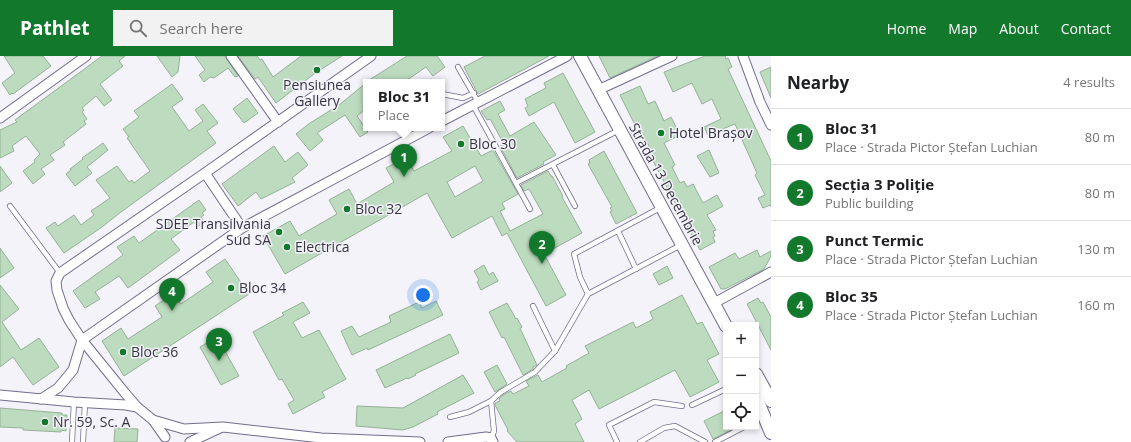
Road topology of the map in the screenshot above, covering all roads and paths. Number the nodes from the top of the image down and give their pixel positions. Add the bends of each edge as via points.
1 (86, 56) edge
2 (231, 56) edge
3 (371, 56) edge
4 (567, 56) edge
5 (580, 56) edge
6 (672, 56) edge
7 (743, 56) edge
8 (458, 67) dead end
9 (598, 90) junction
10 (474, 93) junction
11 (445, 95) edge
12 (476, 104) junction
13 (0, 118) edge
14 (445, 120) edge
15 (278, 122) junction
16 (771, 125) edge
17 (619, 130) junction
18 (423, 131) edge
19 (553, 165) junction
20 (205, 173) junction
21 (516, 183) junction
22 (10, 206) dead end
23 (575, 206) dead end
24 (661, 207) junction
25 (530, 209) dead end
26 (242, 228) junction
27 (618, 231) junction
28 (682, 245) junction
29 (636, 269) junction
30 (771, 272) edge
31 (60, 273) junction
32 (588, 294) junction
33 (714, 303) junction
34 (533, 306) dead end
35 (724, 322) edge
36 (82, 340) junction
37 (555, 351) junction
38 (759, 379) edge
39 (723, 390) edge
40 (0, 394) edge
41 (41, 399) junction
42 (491, 401) junction
43 (771, 401) edge
44 (74, 402) junction
45 (86, 403) junction
46 (692, 405) dead end
47 (682, 406) dead end
48 (137, 407) junction
49 (759, 407) edge
50 (450, 417) dead end
51 (153, 420) junction
52 (223, 427) junction
53 (181, 428) junction
54 (738, 430) edge
55 (771, 433) edge
56 (165, 440) edge
57 (492, 440) edge
58 (72, 442) edge
59 (84, 442) edge
60 (190, 442) edge
61 (420, 442) edge
62 (448, 442) edge
63 (617, 442) edge
64 (640, 442) edge
65 (705, 442) edge
66 (715, 442) edge

1 - 13 street
2 - 15 street
3 - 15 street
4 - 12 street
5 - 9 main road, Strada 13 Decembrie
6 - 9 street
7 - 16 street
8 - 10 lane
9 - 17 main road, Strada 13 Decembrie
10 - 11 lane via 464,98
10 - 12 lane
12 - 14 street
12 - 21 lane
15 - 20 street
17 - 19 lane
17 - 24 main road, Strada 13 Decembrie
18 - 26 street
19 - 21 lane
19 - 23 lane
20 - 26 street
20 - 31 street
21 - 25 lane
22 - 31 lane
24 - 27 lane
24 - 28 main road, Strada 13 Decembrie
26 - 36 street
27 - 29 lane
27 - 32 lane via 574,254 580,278
28 - 29 lane
28 - 33 main road, Strada 13 Decembrie
29 - 32 lane
30 - 33 street
31 - 36 street via 56,281 57,290 63,308
32 - 37 lane
33 - 35 main road, Strada 13 Decembrie
34 - 37 lane
36 - 41 street via 73,370 58,388
36 - 48 street
37 - 42 lane via 535,372 501,392
38 - 43 main road
39 - 46 lane
40 - 41 street
41 - 44 street
42 - 50 lane via 469,412
42 - 57 lane via 494,431
44 - 45 street
44 - 58 lane
45 - 48 street
45 - 59 lane
47 - 63 lane via 654,402 609,425
48 - 51 street
49 - 55 main road
51 - 53 street
51 - 56 street
52 - 53 street
52 - 60 street
52 - 61 street via 284,436
53 - 56 street via 170,429
53 - 60 street via 189,435
54 - 66 lane
57 - 62 street via 486,437
64 - 65 lane via 664,428 675,426

